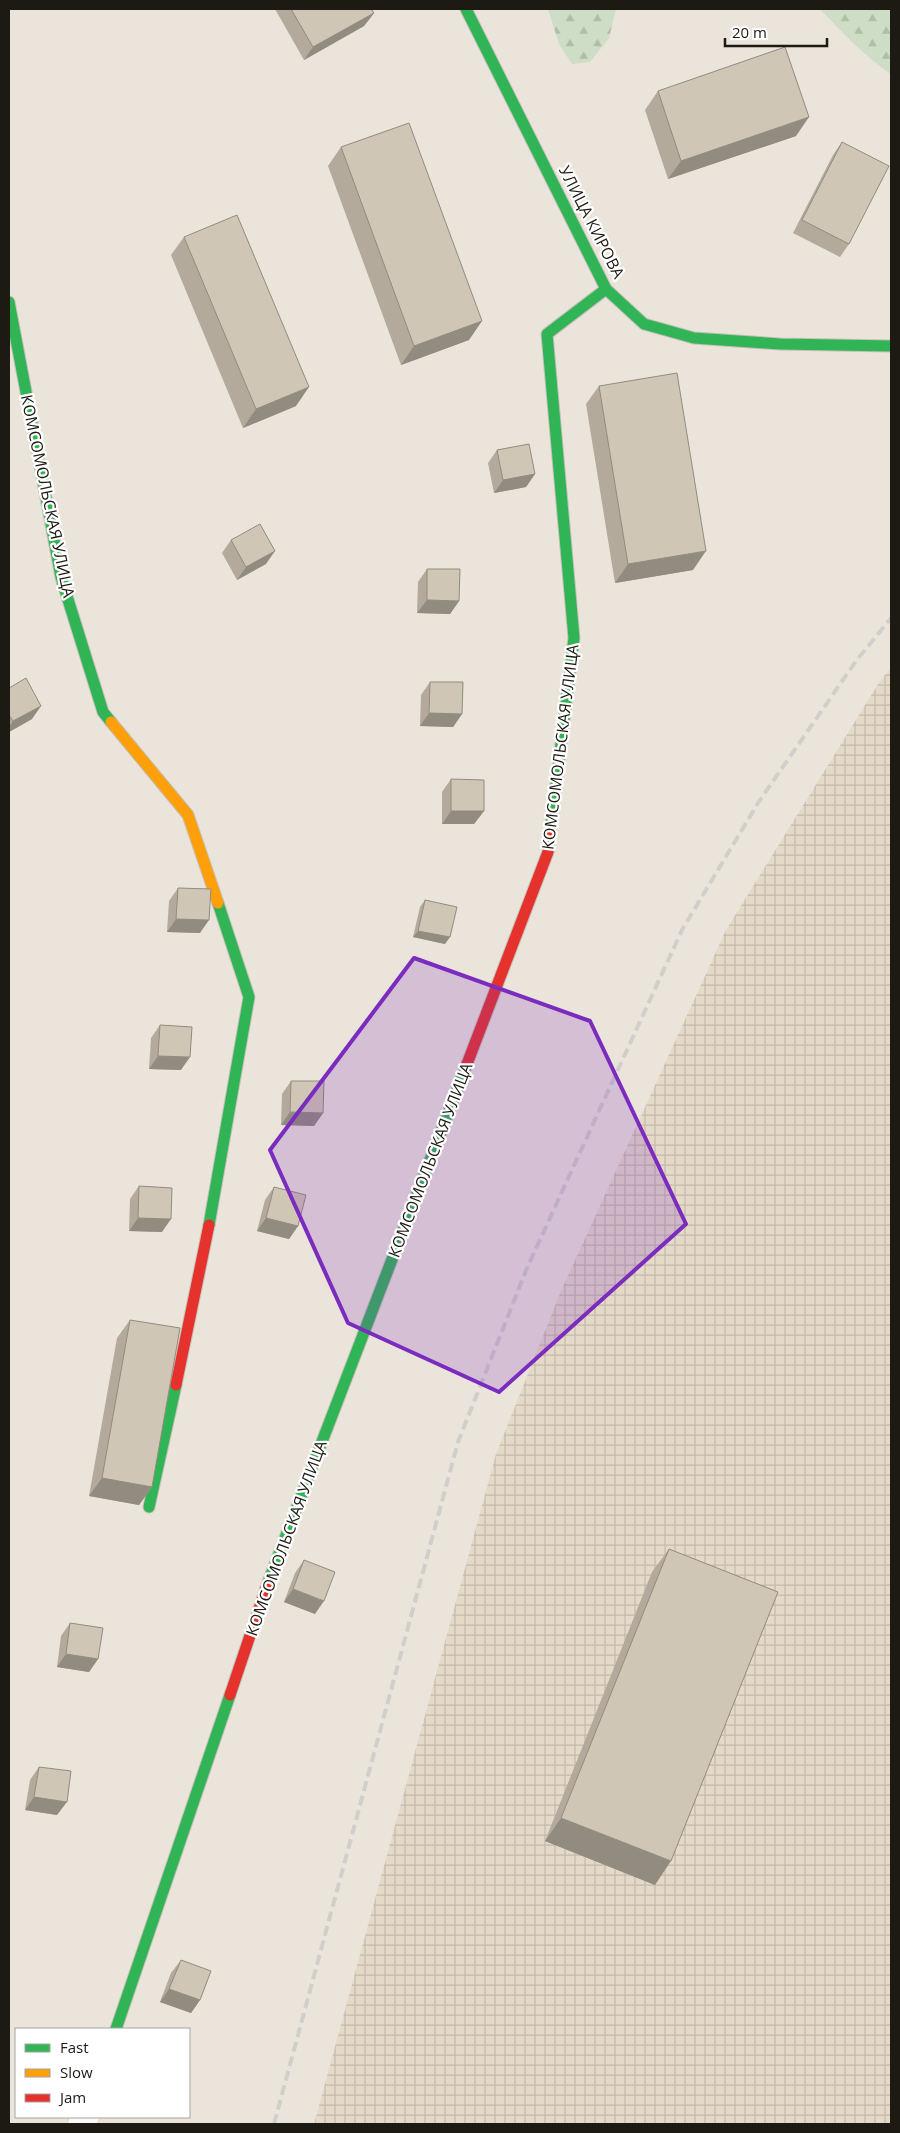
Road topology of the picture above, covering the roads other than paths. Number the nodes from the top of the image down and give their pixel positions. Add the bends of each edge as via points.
1 (466, 9) edge
2 (606, 289) junction
3 (9, 302) edge
4 (891, 346) edge
5 (148, 1507) edge
6 (116, 2028) edge

1 - 2 street, УЛИЦА КИРОВА
2 - 4 street, УЛИЦА КИРОВА via 644,324 694,338 780,344
2 - 6 street, КОМСОМОЛЬСКАЯ УЛИЦА via 547,334 574,638 548,852 263,1597
3 - 5 street, КОМСОМОЛЬСКАЯ УЛИЦА via 62,576 103,712 188,815 249,997 198,1285

